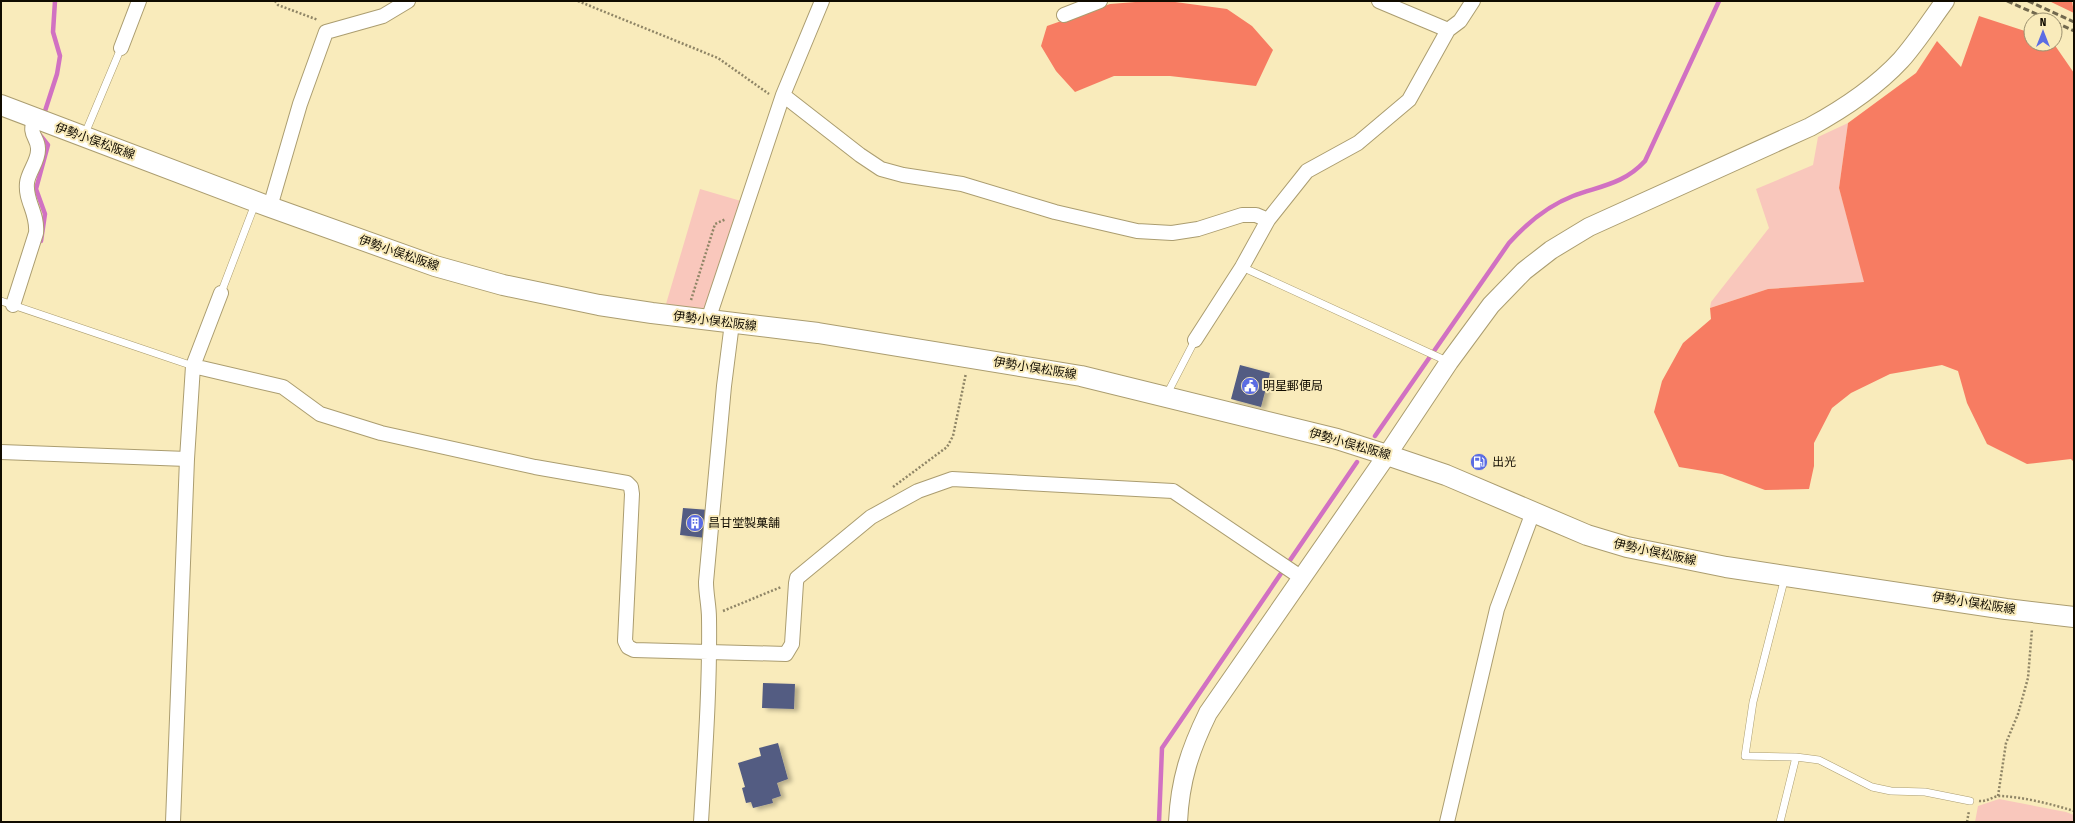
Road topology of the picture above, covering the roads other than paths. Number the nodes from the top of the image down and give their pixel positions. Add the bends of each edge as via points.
1 (139, 1) edge
2 (408, 1) edge
3 (822, 1) edge
4 (1100, 1) edge
5 (1379, 1) edge
6 (1474, 1) edge
7 (1945, 1) edge
8 (1064, 15) dead end
9 (1448, 30) junction
10 (121, 48) joint
11 (782, 98) junction
12 (1, 105) edge
13 (35, 118) junction
14 (84, 137) junction
15 (263, 204) junction
16 (1268, 220) junction
17 (1242, 267) junction
18 (221, 293) joint
19 (7, 303) edge
20 (708, 320) junction
21 (732, 323) junction
22 (1195, 340) joint
23 (1443, 359) junction
24 (193, 366) junction
25 (1165, 398) junction
26 (1, 452) edge
27 (1387, 455) junction
28 (187, 460) junction
29 (1533, 512) junction
30 (1298, 575) junction
31 (1785, 575) junction
32 (2074, 617) edge
33 (708, 652) junction
34 (1796, 757) junction
35 (1970, 801) road end
36 (173, 822) edge
37 (701, 822) edge
38 (1178, 822) edge
39 (1447, 822) edge
40 (1780, 822) edge

1 - 10 street
2 - 15 street via 383,16 326,32
3 - 11 street
4 - 8 street
5 - 9 street
6 - 9 street via 1460,21
7 - 23 street via 1902,60 1871,88 1836,114 1589,228 1551,250 1524,271
9 - 16 street via 1409,100 1358,143 1307,171
10 - 14 lane
11 - 16 street via 881,169 903,175 962,184 1055,212 1137,231 1172,233 1198,229 1242,215 1256,215
11 - 20 street
12 - 13 main road, 伊勢小俣松阪線
13 - 14 main road, 伊勢小俣松阪線
13 - 19 street via 32,129 38,150 27,181 27,191 38,222 36,233
14 - 15 main road, 伊勢小俣松阪線
15 - 18 lane
15 - 20 main road, 伊勢小俣松阪線 via 435,266 503,285 599,305
16 - 17 street
17 - 22 street
17 - 23 lane
18 - 24 street
19 - 24 lane
20 - 21 main road, 伊勢小俣松阪線
21 - 25 main road, 伊勢小俣松阪線 via 818,333 1081,376
21 - 33 street via 707,561
22 - 25 lane
23 - 27 street
24 - 28 street
24 - 33 street via 283,387 320,414 381,433 535,467 627,483 632,494 625,641 628,647 634,650
25 - 27 main road, 伊勢小俣松阪線 via 1338,439
26 - 28 street
27 - 29 main road, 伊勢小俣松阪線 via 1446,475
27 - 30 street
28 - 36 street
29 - 31 main road, 伊勢小俣松阪線 via 1587,535 1627,547 1726,567
29 - 39 street via 1498,609
30 - 33 street via 1173,491 952,479 918,491 871,517 798,578 792,644 786,654
30 - 38 street via 1206,719 1188,759 1182,780
31 - 32 main road, 伊勢小俣松阪線
31 - 34 lane via 1753,702 1745,756
33 - 37 street
34 - 35 lane via 1819,760 1872,786 1891,791 1925,792
34 - 40 lane

